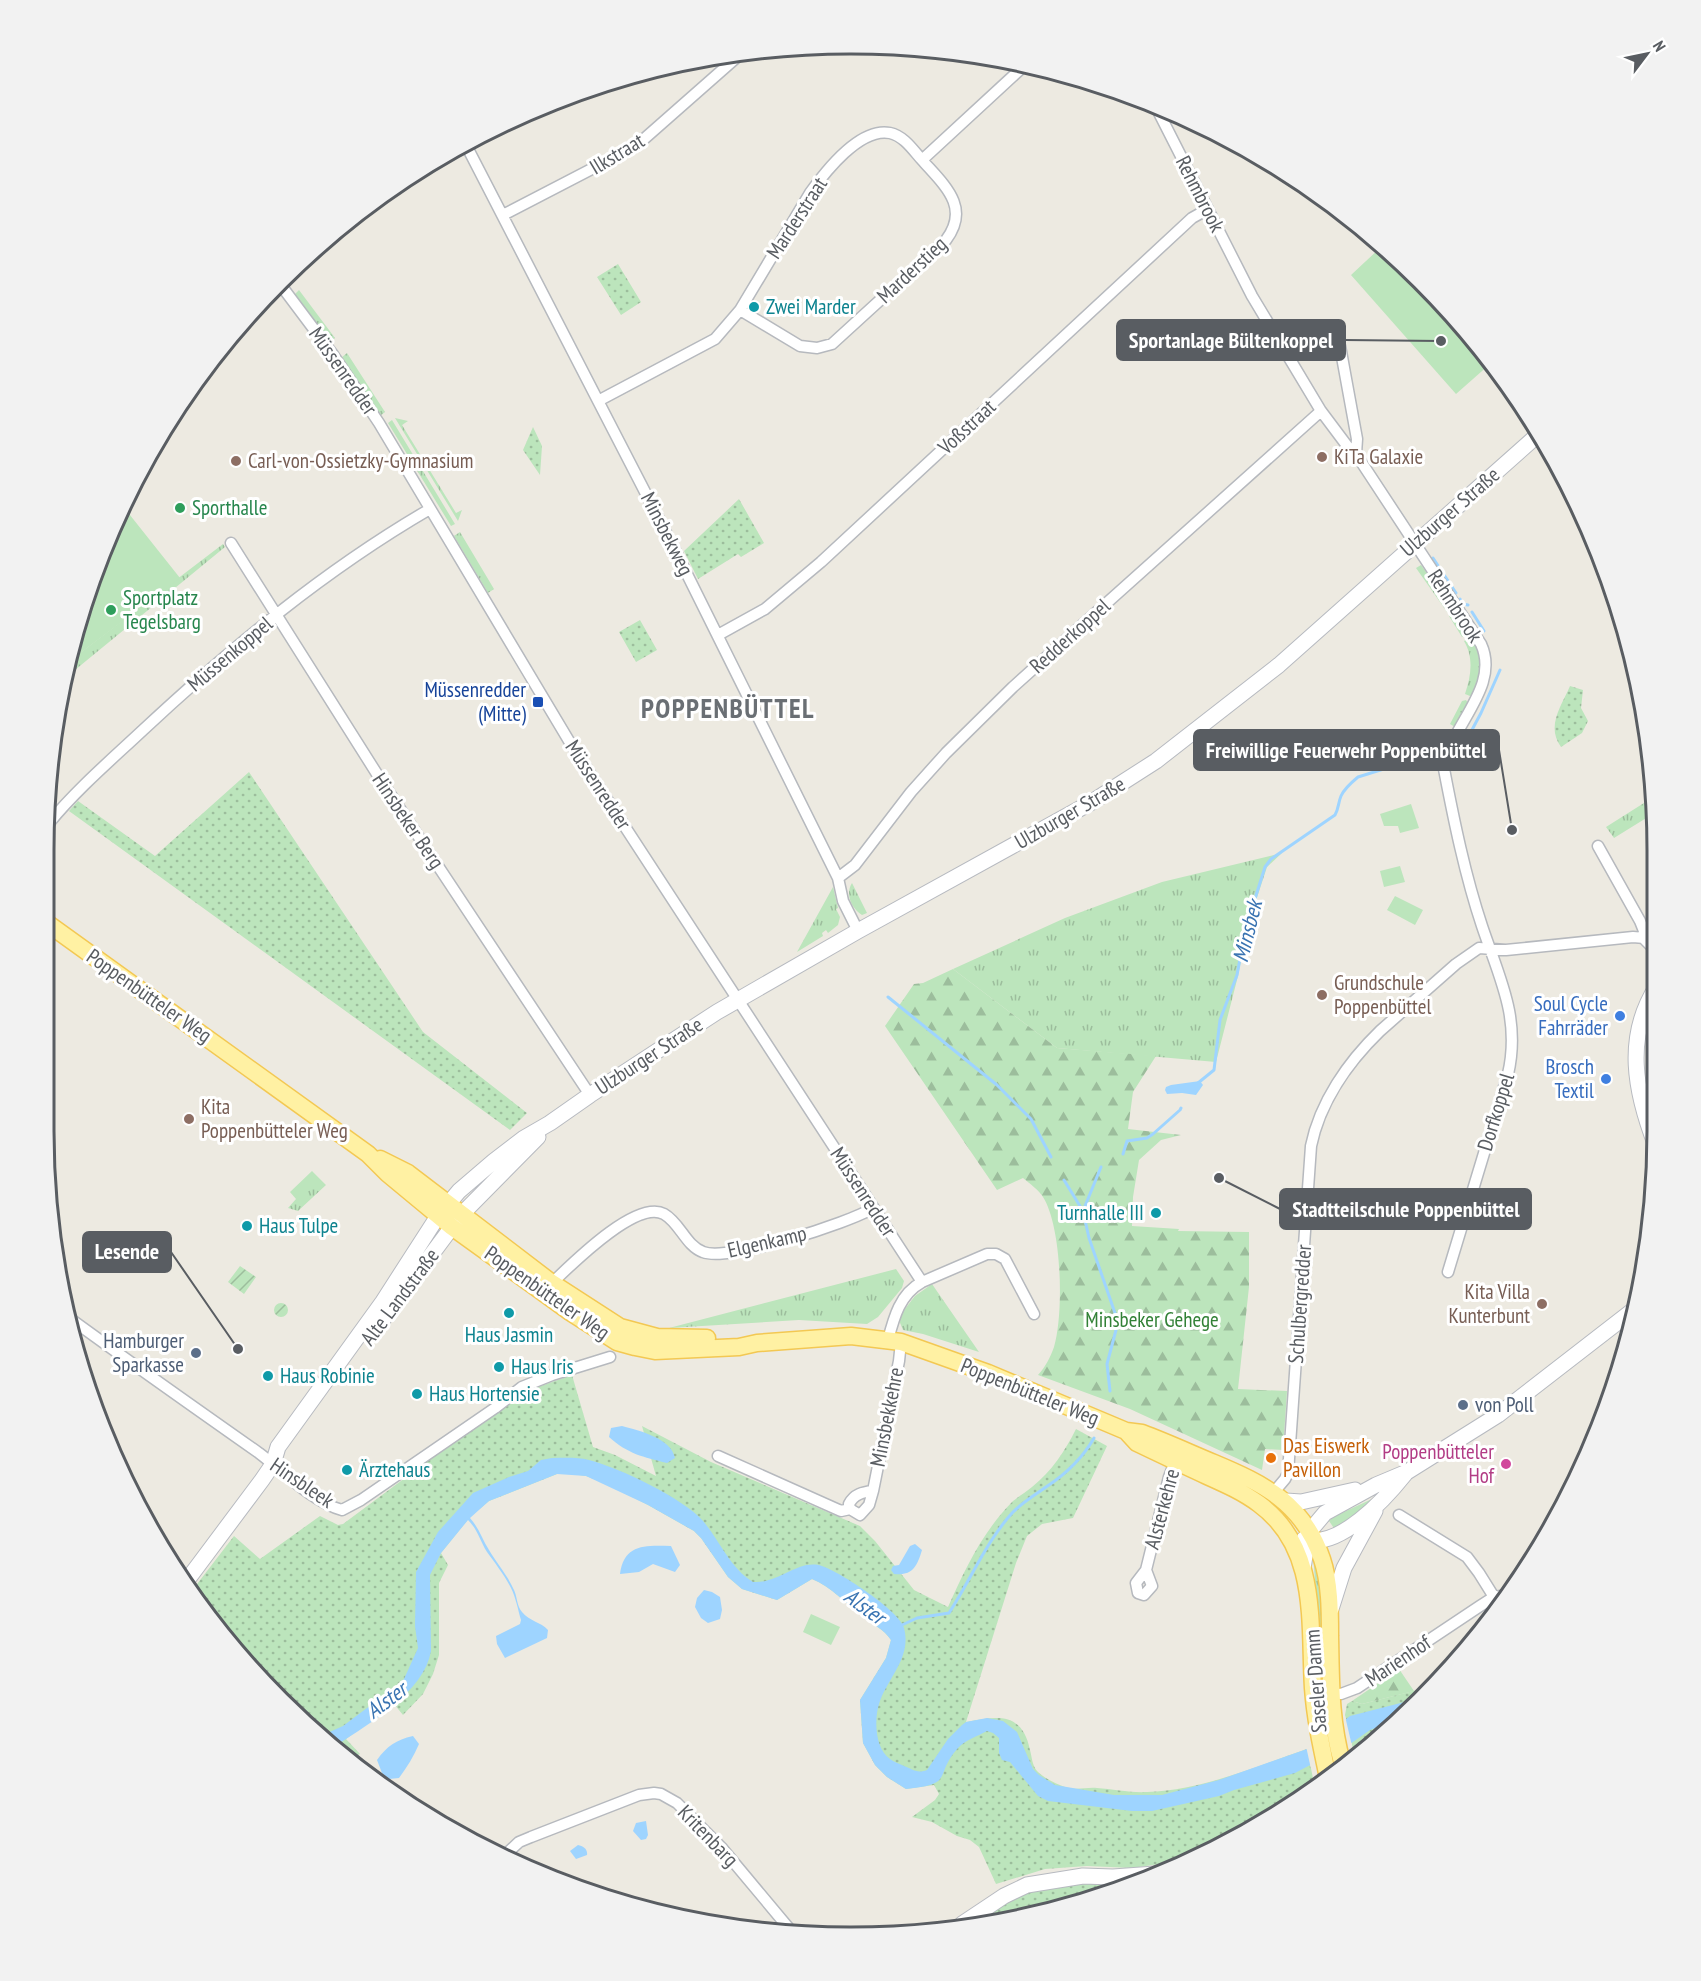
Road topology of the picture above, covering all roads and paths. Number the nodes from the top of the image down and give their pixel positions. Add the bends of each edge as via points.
1 (729, 64) edge
2 (1018, 72) edge
3 (1162, 118) edge
4 (469, 151) edge
5 (922, 160) junction
6 (1208, 208) junction
7 (503, 215) junction
8 (284, 290) edge
9 (740, 310) junction
10 (1340, 346) dead end
11 (598, 401) junction
12 (1321, 411) junction
13 (1533, 440) edge
14 (1356, 454) junction
15 (430, 509) junction
16 (231, 543) dead end
17 (1414, 544) junction
18 (275, 615) junction
19 (718, 634) junction
20 (55, 816) edge
21 (1598, 846) dead end
22 (838, 878) junction
23 (54, 928) edge
24 (858, 931) junction
25 (1643, 938) junction
26 (1647, 938) edge
27 (1647, 942) edge
28 (1491, 949) junction
29 (738, 1000) junction
30 (1647, 1003) edge
31 (590, 1095) junction
32 (550, 1123) junction
33 (1647, 1124) edge
34 (873, 1208) junction
35 (443, 1210) junction
36 (457, 1221) junction
37 (1448, 1272) dead end
38 (922, 1282) junction
39 (552, 1283) junction
40 (1034, 1314) dead end
41 (1625, 1317) edge
42 (78, 1324) edge
43 (894, 1341) junction
44 (757, 1343) junction
45 (610, 1357) dead end
46 (1177, 1455) junction
47 (718, 1456) dead end
48 (273, 1464) junction
49 (1407, 1472) junction
50 (1376, 1485) junction
51 (1280, 1497) junction
52 (1378, 1506) junction
53 (1399, 1515) dead end
54 (1285, 1530) junction
55 (1310, 1538) junction
56 (1303, 1568) junction
57 (1146, 1570) dead end
58 (190, 1576) edge
59 (1308, 1587) joint
60 (1494, 1597) joint
61 (1330, 1613) junction
62 (1313, 1690) junction
63 (1331, 1694) junction
64 (1326, 1727) junction
65 (1340, 1758) edge
66 (1327, 1768) edge
67 (510, 1850) edge
68 (1130, 1876) edge
69 (972, 1917) edge
70 (785, 1924) edge

1 - 7 street, Ilkstraat via 636,146
2 - 5 street
3 - 6 street, Rehmbrook
4 - 7 street, Minsbekweg
5 - 9 street, Marderstraat via 905,141 890,133 872,134 853,146 810,193
5 - 9 street, Marderstieg via 953,196 957,213 954,229 832,344 817,348 800,346
6 - 12 street, Rehmbrook via 1252,296
6 - 19 street, Voßstraat via 1192,218 821,562 765,609
7 - 11 street, Minsbekweg
8 - 15 street, Müssenredder via 360,393
9 - 11 street, Marderstraat via 716,339
10 - 14 street via 1357,439
11 - 19 street, Minsbekweg
12 - 14 street, Rehmbrook
12 - 22 street, Redderkoppel via 1013,687 952,747 911,792 855,866
13 - 17 main road, Ulzburger Straße
14 - 17 street, Rehmbrook
15 - 18 street, Müssenkoppel via 346,562
15 - 29 street, Müssenredder via 569,741
16 - 18 street, Hinsbeker Berg
17 - 24 main road, Ulzburger Straße via 1279,665 1156,761 1092,802
17 - 28 street, Rehmbrook via 1486,656 1482,684 1444,769 1461,850
18 - 20 street, Müssenkoppel via 171,704
18 - 31 street, Hinsbeker Berg
19 - 22 street, Minsbekweg
21 - 25 street via 1640,921
22 - 24 street, Minsbekweg via 843,901
23 - 35 main road, Poppenbütteler Weg via 368,1154 395,1166
24 - 29 main road, Ulzburger Straße
25 - 26 street, Schulbergredder
25 - 27 street
25 - 28 street, Schulbergredder
28 - 37 street, Dorfkoppel via 1512,1029 1512,1059
28 - 51 street, Schulbergredder via 1479,948 1455,964 1368,1042 1346,1070 1317,1121 1311,1146 1288,1473
29 - 31 main road, Ulzburger Straße
29 - 34 street, Müssenredder
30 - 33 main road via 1638,1025 1636,1048 1638,1091
31 - 32 main road, Ulzburger Straße
32 - 35 main road, Ulzburger Straße via 502,1155
32 - 36 main road, Ulzburger Straße
34 - 38 street, Müssenredder
34 - 39 street, Elgenkamp via 849,1221 779,1241 739,1251 708,1253 698,1249 662,1213 645,1213 592,1246
35 - 36 main road, Poppenbütteler Weg
35 - 48 main road, Alte Landstraße via 278,1448
36 - 39 main road, Poppenbütteler Weg
36 - 44 main road, Poppenbütteler Weg via 570,1312 617,1342 656,1351
36 - 48 main road, Alte Landstraße via 286,1454
38 - 40 street via 987,1254 996,1254 1005,1259
38 - 43 street via 902,1300 893,1320
39 - 44 main road, Poppenbütteler Weg via 620,1327 639,1334
41 - 49 main road via 1498,1415
42 - 48 street, Hinsbleek
43 - 44 main road, Poppenbütteler Weg via 851,1336
43 - 46 main road, Poppenbütteler Weg via 988,1373 1126,1431 1137,1443
43 - 47 street, Minsbekkehre via 899,1361 873,1491 851,1500 850,1509 842,1511
45 - 48 street, Hinsbleek via 522,1387 345,1509 328,1504
46 - 51 main road, Poppenbütteler Weg via 1249,1478
46 - 54 main road, Poppenbütteler Weg via 1248,1496
46 - 57 street, Alsterkehre
48 - 58 main road, Alte Landstraße
49 - 50 main road
49 - 52 main road
50 - 51 main road via 1301,1502
50 - 55 main road via 1325,1513
51 - 55 main road, Poppenbütteler Weg via 1299,1517
52 - 55 main road via 1330,1538
52 - 61 main road via 1344,1568
53 - 60 street via 1467,1557
54 - 55 main road, Poppenbütteler Weg
54 - 56 main road, Poppenbütteler Weg
55 - 56 main road, Poppenbütteler Weg
55 - 61 main road, Poppenbütteler Weg via 1323,1563
56 - 59 main road, Poppenbütteler Weg
59 - 62 main road, Saseler Damm
60 - 63 street, Marienhof via 1357,1688
61 - 63 main road, Saseler Damm
62 - 63 street, Marienhof
62 - 64 main road, Saseler Damm
63 - 64 main road, Saseler Damm
64 - 65 main road, Saseler Damm
64 - 66 main road, Saseler Damm
67 - 70 street, Kritenbarg via 519,1842 639,1796 661,1794 677,1803 708,1834
68 - 69 main road via 1083,1876 1027,1885

